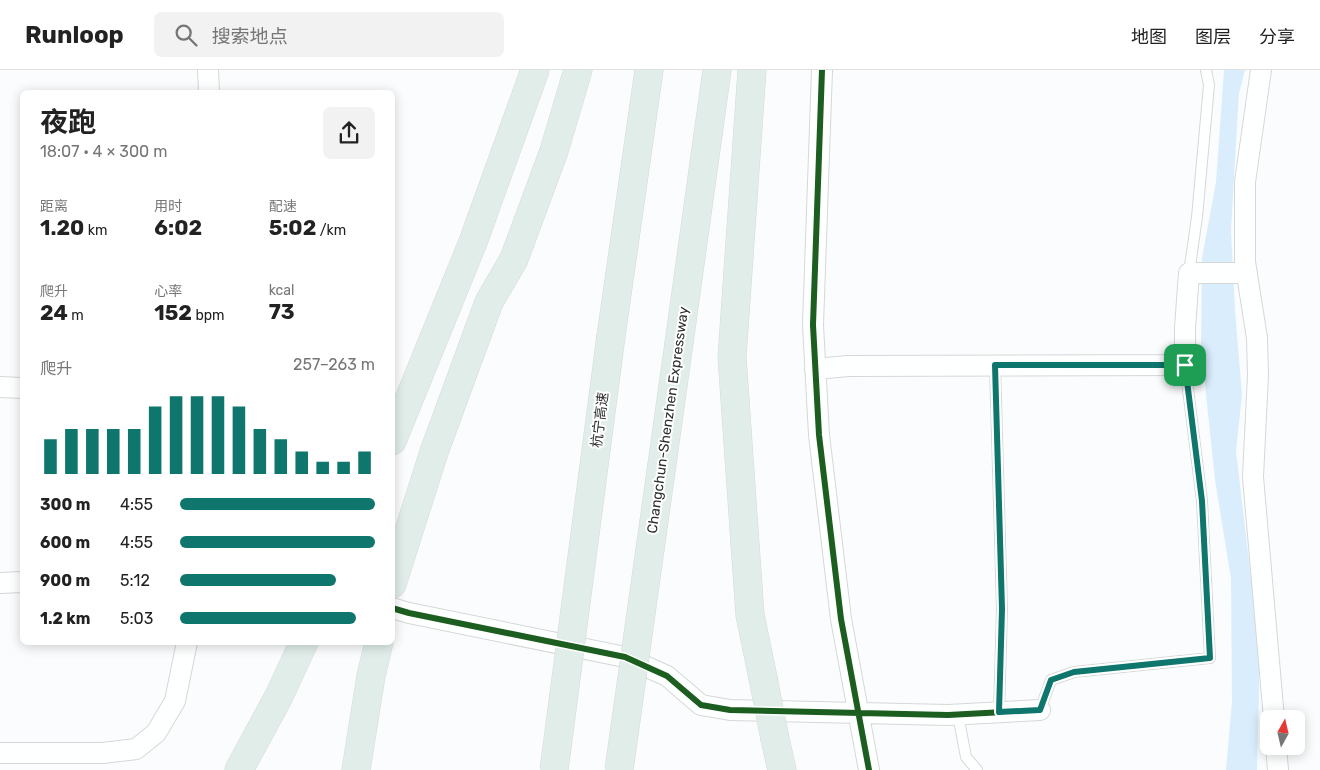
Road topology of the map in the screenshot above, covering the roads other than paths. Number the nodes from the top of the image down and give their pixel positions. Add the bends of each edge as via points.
1 (208, 70) edge
2 (535, 70) edge
3 (578, 70) edge
4 (649, 70) edge
5 (717, 70) edge
6 (752, 70) edge
7 (822, 70) edge
8 (1206, 70) edge
9 (1261, 70) edge
10 (209, 90) edge
11 (1241, 272) junction
12 (1193, 273) junction
13 (995, 365) junction
14 (1185, 365) junction
15 (815, 369) junction
16 (0, 387) edge
17 (20, 388) edge
18 (395, 434) edge
19 (395, 575) edge
20 (20, 582) edge
21 (0, 583) edge
22 (395, 609) edge
23 (186, 645) edge
24 (303, 645) edge
25 (378, 645) edge
26 (1040, 710) joint
27 (1273, 710) edge
28 (999, 712) junction
29 (859, 714) junction
30 (958, 715) junction
31 (0, 753) edge
32 (1277, 755) edge
33 (238, 770) edge
34 (356, 770) edge
35 (554, 770) edge
36 (619, 770) edge
37 (782, 770) edge
38 (869, 770) edge
39 (977, 770) edge
40 (1278, 770) edge

1 - 10 street
2 - 18 highway via 473,242
3 - 19 highway via 554,151 514,259 489,302 434,452
4 - 35 highway, 杭宁高速, bridge via 610,336
5 - 36 highway, Changchun-Shenzhen Expressway, bridge
6 - 37 highway, bridge via 732,357 750,615
7 - 15 street via 813,325
8 - 12 lane via 1209,85
9 - 11 street via 1245,182 1245,262
11 - 12 street
11 - 27 street via 1257,338 1253,477
12 - 14 street via 1185,328
13 - 14 street
13 - 15 street
13 - 28 lane via 1002,609
14 - 26 lane via 1202,501 1210,658 1074,672 1051,680
15 - 29 street via 819,435 841,619
16 - 17 street
20 - 21 street
22 - 29 street via 625,657 668,676 701,704 730,710
23 - 31 street via 175,701 156,733 136,749 103,753
24 - 33 highway
25 - 34 highway
26 - 28 street
28 - 30 street
29 - 30 street
29 - 38 street
30 - 39 lane via 966,756
32 - 40 street

